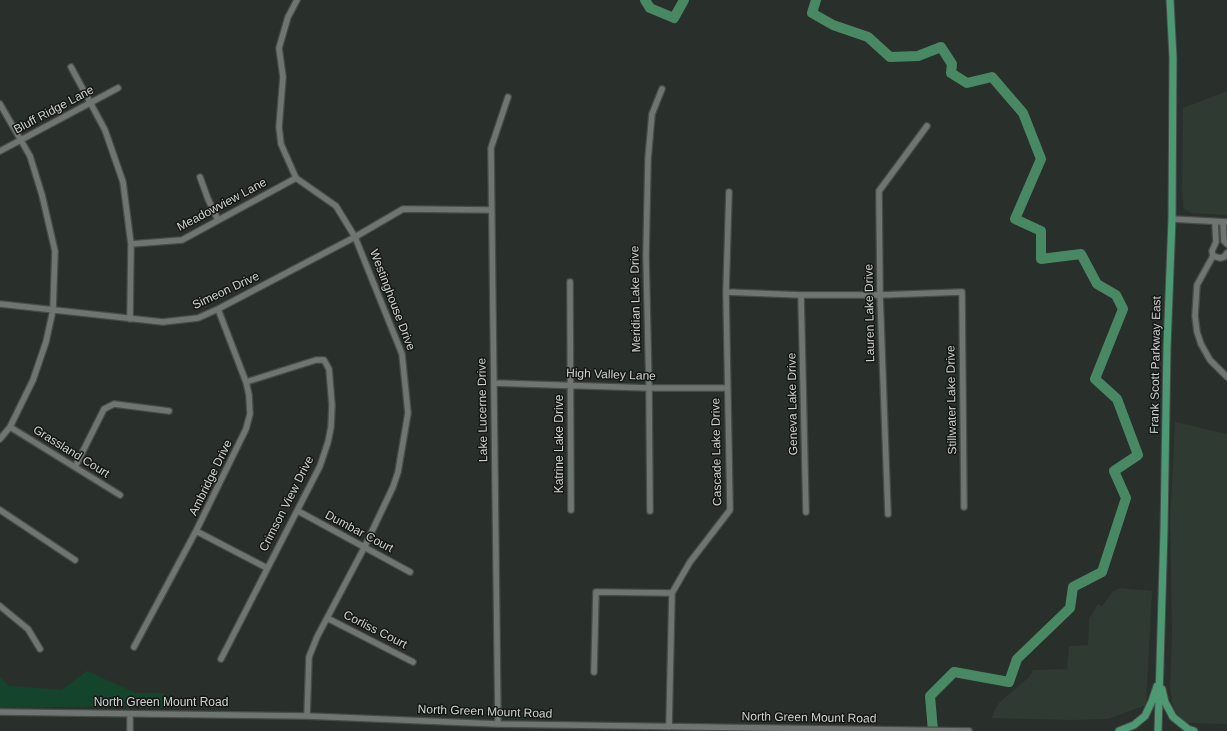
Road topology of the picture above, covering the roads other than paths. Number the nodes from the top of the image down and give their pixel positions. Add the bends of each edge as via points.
1 (297, 0) edge
2 (1170, 0) edge
3 (71, 67) dead end
4 (118, 88) dead end
5 (662, 89) dead end
6 (508, 97) dead end
7 (90, 103) junction
8 (0, 104) edge
9 (927, 126) dead end
10 (21, 140) junction
11 (0, 152) edge
12 (200, 177) dead end
13 (296, 178) junction
14 (729, 192) dead end
15 (491, 210) junction
16 (1172, 219) junction
17 (218, 220) junction
18 (1215, 222) junction
19 (1225, 222) edge
20 (355, 237) junction
21 (131, 244) junction
22 (1227, 244) edge
23 (1227, 253) edge
24 (1214, 256) junction
25 (570, 282) dead end
26 (726, 292) junction
27 (801, 294) junction
28 (880, 295) junction
29 (0, 304) edge
30 (218, 309) junction
31 (53, 310) junction
32 (130, 319) junction
33 (1227, 377) edge
34 (246, 382) junction
35 (494, 384) junction
36 (571, 385) junction
37 (649, 388) junction
38 (727, 388) junction
39 (169, 411) dead end
40 (10, 427) junction
41 (0, 439) edge
42 (75, 467) junction
43 (120, 495) dead end
44 (964, 507) dead end
45 (0, 510) edge
46 (571, 510) dead end
47 (298, 511) junction
48 (650, 511) dead end
49 (806, 512) dead end
50 (888, 514) dead end
51 (196, 531) junction
52 (364, 548) junction
53 (75, 560) dead end
54 (267, 568) junction
55 (410, 572) dead end
56 (672, 593) junction
57 (0, 606) edge
58 (327, 618) junction
59 (134, 647) dead end
60 (40, 649) dead end
61 (221, 659) dead end
62 (413, 662) dead end
63 (594, 672) dead end
64 (1160, 676) junction
65 (0, 712) edge
66 (130, 714) junction
67 (307, 716) junction
68 (498, 724) junction
69 (670, 726) junction
70 (911, 730) edge
71 (130, 731) edge
72 (952, 731) edge
73 (969, 731) edge
74 (1119, 731) edge
75 (1158, 731) edge
76 (1194, 731) edge

1 - 13 street via 288,17 279,48 282,77 279,127 281,144
2 - 16 main road, Frank Scott Parkway East via 1173,58
3 - 7 street
4 - 7 street, Bluff Ridge Lane
5 - 37 street, Meridian Lake Drive via 652,114 648,159 646,256
6 - 15 street, Lake Lucerne Drive via 491,148
7 - 10 street, Bluff Ridge Lane
7 - 21 street via 105,130 123,182
8 - 10 street
9 - 28 street, Lauren Lake Drive via 879,191
10 - 11 street, Bluff Ridge Lane
10 - 31 street via 30,156 42,195 55,251
12 - 17 street
13 - 17 street, Meadowview Lane
13 - 20 street, Westinghouse Drive via 336,206
14 - 26 street, Cascade Lake Drive
15 - 20 street, Simeon Drive via 403,209
15 - 35 street, Lake Lucerne Drive
16 - 18 street
16 - 64 main road, Frank Scott Parkway East
17 - 21 street, Meadowview Lane via 182,240
18 - 19 street
18 - 24 street via 1216,242 1212,251
19 - 22 street via 1224,241
20 - 30 street, Simeon Drive
20 - 52 street, Westinghouse Drive via 402,354 408,412 398,472
21 - 32 street
23 - 24 street via 1220,258
24 - 33 street via 1197,285 1195,316 1201,344 1210,360
25 - 36 street, Katrine Lake Drive
26 - 27 street
26 - 38 street, Cascade Lake Drive
27 - 28 street
27 - 49 street, Geneva Lake Drive
28 - 44 street, Stillwater Lake Drive via 962,292
28 - 50 street, Lauren Lake Drive
29 - 31 street, Simeon Drive
30 - 32 street, Simeon Drive via 198,318 163,322
30 - 34 street, Ambridge Drive
31 - 32 street, Simeon Drive
31 - 40 street via 46,342 33,380
34 - 47 street, Crimson View Drive via 316,360 324,360 329,369 332,405 328,442 320,466
34 - 51 street, Ambridge Drive via 250,402 246,429
35 - 36 street, High Valley Lane
35 - 68 street, Lake Lucerne Drive
36 - 37 street, High Valley Lane
36 - 46 street, Katrine Lake Drive
37 - 38 street, High Valley Lane
37 - 48 street, Meridian Lake Drive
38 - 56 street, Cascade Lake Drive via 730,510 690,562
39 - 42 street via 114,404 104,409
40 - 41 street
40 - 42 street, Grassland Court
42 - 43 street, Grassland Court
45 - 53 street
47 - 52 street, Dumbar Court
47 - 54 street, Crimson View Drive
51 - 54 street
51 - 59 street, Ambridge Drive
52 - 55 street, Dumbar Court
52 - 58 street, Westinghouse Drive
54 - 61 street, Crimson View Drive
56 - 63 street via 596,592
56 - 69 street, Cascade Lake Drive
57 - 60 street via 28,629
58 - 62 street, Corliss Court
58 - 67 street, Westinghouse Drive via 309,656
64 - 74 main road via 1145,716 1134,725
64 - 75 main road, Frank Scott Parkway East
64 - 76 main road via 1165,702 1170,712 1179,723
65 - 66 street, North Green Mount Road
66 - 67 street, North Green Mount Road
66 - 71 street
67 - 68 street, North Green Mount Road
68 - 69 street, North Green Mount Road
69 - 70 street, North Green Mount Road
70 - 72 street, North Green Mount Road
72 - 73 street, North Green Mount Road

